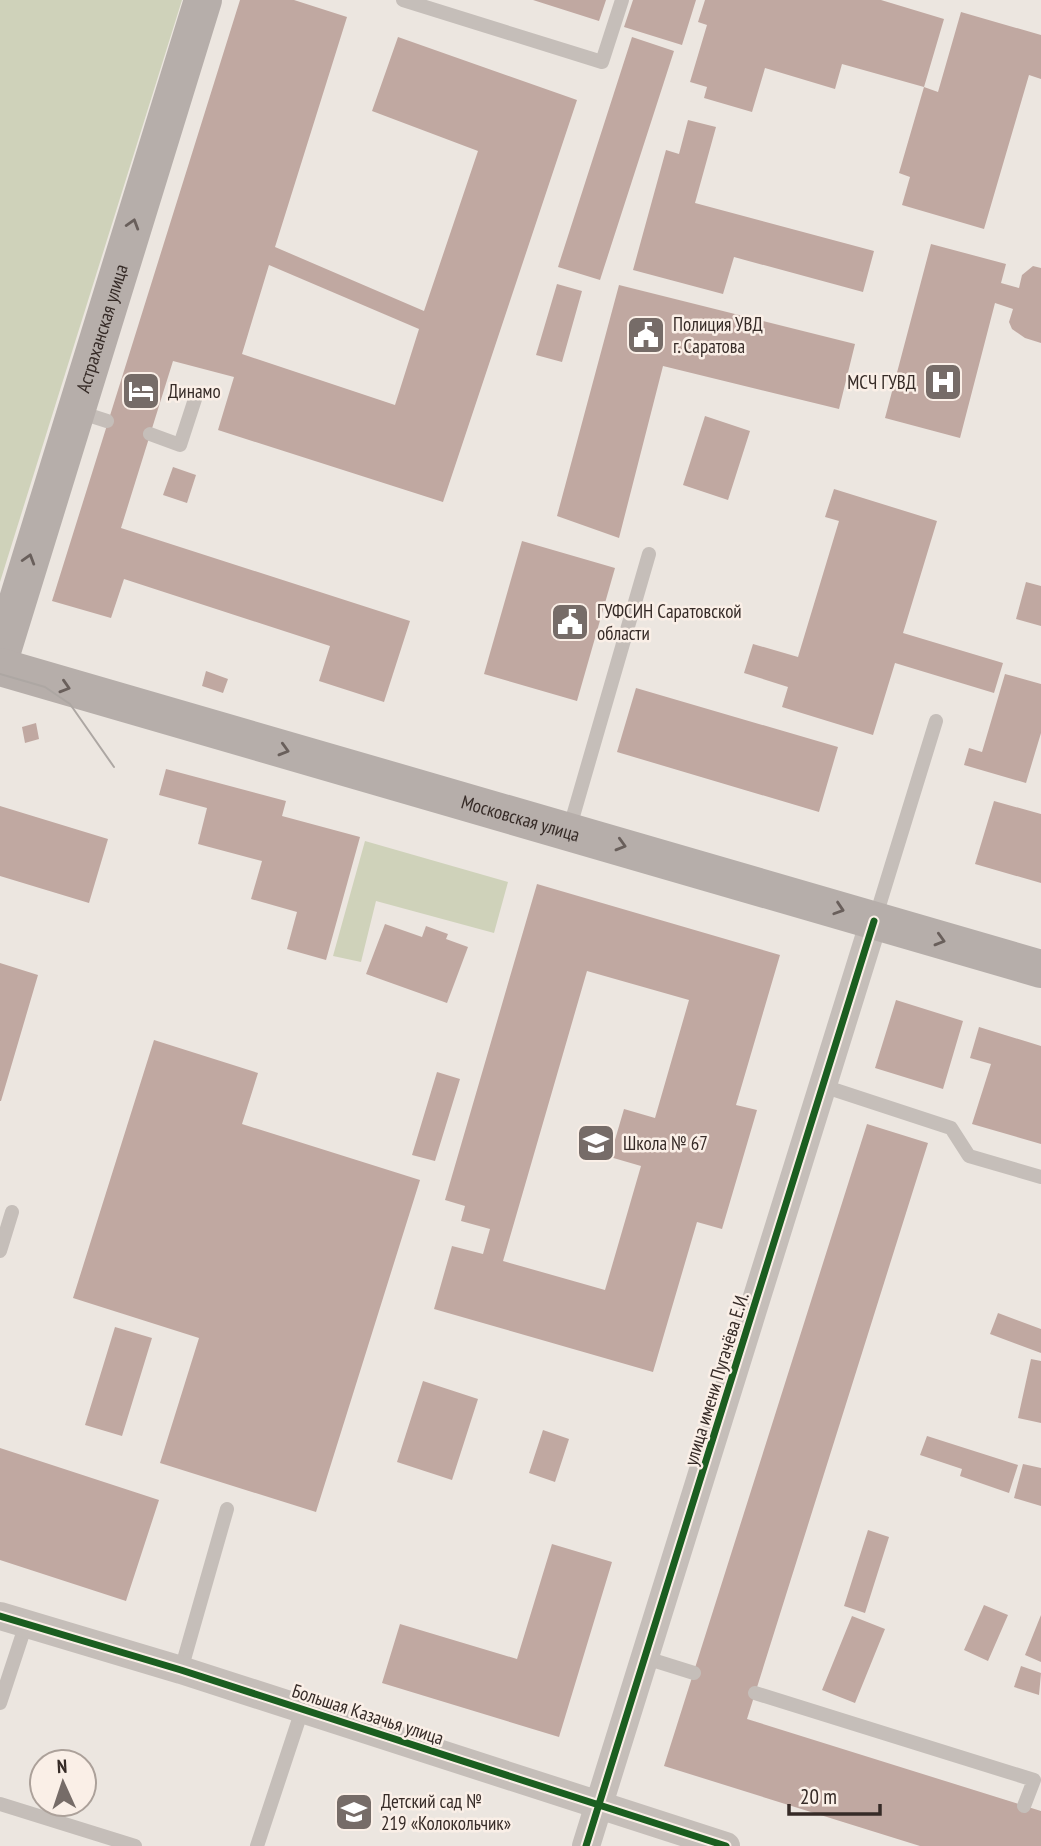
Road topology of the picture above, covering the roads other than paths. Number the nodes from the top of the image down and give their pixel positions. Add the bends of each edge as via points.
1 (203, 0) edge
2 (403, 0) edge
3 (622, 0) edge
4 (196, 396) dead end
5 (150, 434) dead end
6 (649, 554) dead end
7 (0, 658) edge
8 (0, 667) edge
9 (936, 721) dead end
10 (569, 830) junction
11 (874, 920) junction
12 (1041, 969) edge
13 (822, 1086) junction
14 (1041, 1177) edge
15 (12, 1212) dead end
16 (0, 1251) edge
17 (227, 1509) dead end
18 (13, 1620) edge
19 (646, 1658) junction
20 (181, 1670) junction
21 (694, 1673) dead end
22 (755, 1693) dead end
23 (0, 1703) edge
24 (302, 1710) junction
25 (0, 1804) edge
26 (600, 1804) junction
27 (1024, 1806) dead end
28 (135, 1846) edge
29 (257, 1846) edge
30 (586, 1846) edge
31 (726, 1846) edge

7 -> 1 main road, Астраханская улица via 91,415
2 - 3 lane via 602,62
4 - 5 lane via 180,445
6 - 10 lane
8 -> 10 main road, Московская улица
9 - 11 lane
10 -> 11 main road, Московская улица
11 -> 12 main road, Московская улица
11 - 13 street, улица имени Пугачёва Е.И.
13 - 14 lane via 951,1128 969,1156
13 - 19 street, улица имени Пугачёва Е.И.
15 - 16 lane
17 - 20 lane
18 - 20 street, Большая Казачья улица
18 - 23 lane
19 - 21 lane
19 - 26 street, улица имени Пугачёва Е.И.
20 - 24 street, Большая Казачья улица
22 - 27 lane via 1034,1780
24 - 26 street, Большая Казачья улица
24 - 29 lane
25 - 28 lane
26 - 30 street, улица имени Пугачёва Е.И.
26 - 31 street, Большая Казачья улица

